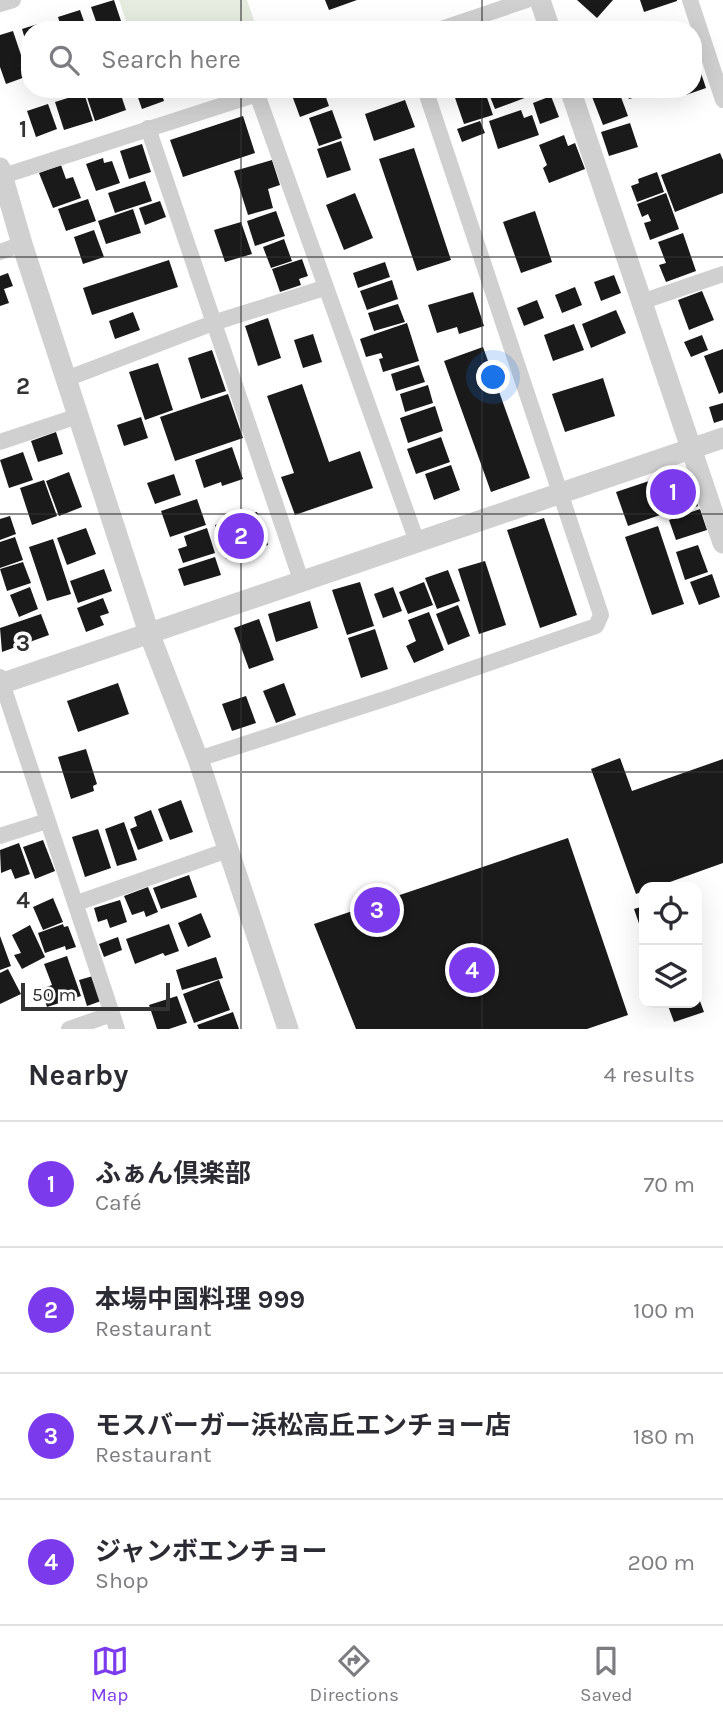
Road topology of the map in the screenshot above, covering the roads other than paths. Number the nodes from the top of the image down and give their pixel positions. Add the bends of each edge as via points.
1 (13, 0) edge
2 (527, 0) edge
3 (540, 0) edge
4 (690, 0) edge
5 (0, 4) edge
6 (465, 21) edge
7 (547, 21) edge
8 (697, 21) edge
9 (702, 36) edge
10 (244, 98) edge
11 (258, 98) edge
12 (428, 98) edge
13 (573, 98) edge
14 (723, 100) edge
15 (148, 128) junction
16 (1, 172) edge
17 (22, 244) junction
18 (0, 252) edge
19 (723, 274) edge
20 (324, 288) junction
21 (641, 302) junction
22 (214, 323) junction
23 (66, 379) junction
24 (78, 416) junction
25 (723, 438) edge
26 (0, 442) edge
27 (692, 449) junction
28 (562, 492) junction
29 (417, 542) junction
30 (723, 543) edge
31 (302, 583) junction
32 (149, 633) junction
33 (1, 681) edge
34 (198, 759) junction
35 (47, 821) junction
36 (0, 836) edge
37 (228, 850) junction
38 (76, 903) junction
39 (114, 1022) edge
40 (69, 1029) edge
41 (288, 1029) edge

1 - 5 street
2 - 6 street
3 - 7 street
4 - 8 street
9 - 14 street
10 - 15 street
11 - 20 street
12 - 28 street
13 - 21 street
15 - 16 street
15 - 22 street
16 - 17 street
17 - 18 street
17 - 23 street
19 - 21 street
20 - 22 street
20 - 29 street
21 - 27 street
22 - 23 street
22 - 31 street
23 - 24 street
24 - 26 street
24 - 32 street
25 - 27 street
27 - 28 street
27 - 30 street
28 - 29 street
28 - 34 street via 601,615 596,626
29 - 31 street
31 - 32 street
32 - 33 street
32 - 34 street
33 - 35 street
34 - 37 street
35 - 36 street
35 - 38 street
37 - 38 street
37 - 41 street
38 - 39 street
39 - 40 street

